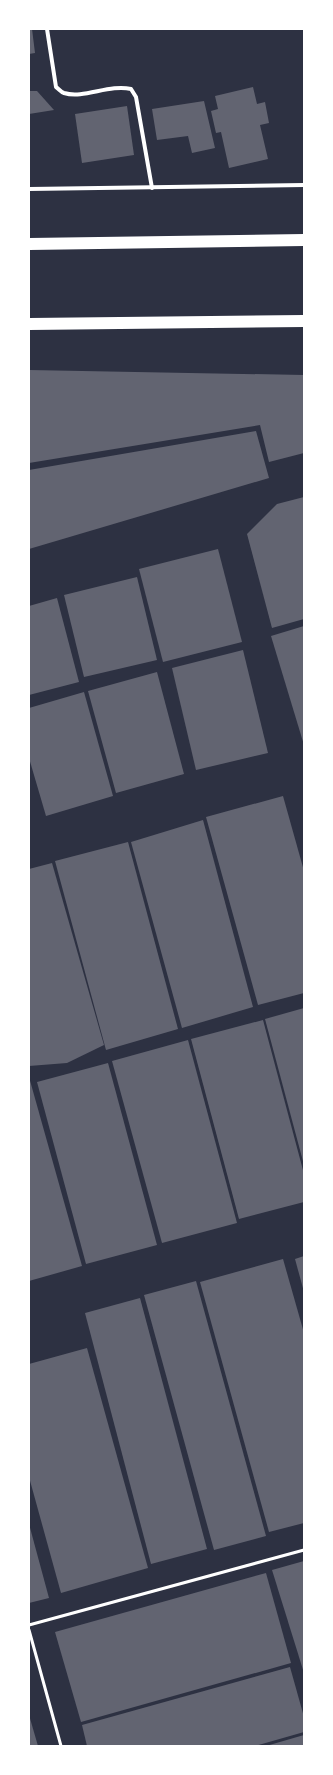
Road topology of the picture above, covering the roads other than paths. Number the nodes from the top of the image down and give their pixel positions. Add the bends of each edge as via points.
1 (47, 29) edge
2 (304, 185) edge
3 (152, 188) junction
4 (29, 189) edge
5 (304, 240) edge
6 (29, 244) edge
7 (304, 320) edge
8 (29, 324) edge
9 (304, 1550) edge
10 (29, 1625) edge
11 (29, 1630) edge
12 (61, 1746) edge

1 - 3 street via 56,87 62,93 74,94 122,87 131,89 136,97
2 - 3 street
3 - 4 street
5 - 6 highway
7 - 8 highway
9 - 10 lane
11 - 12 lane

